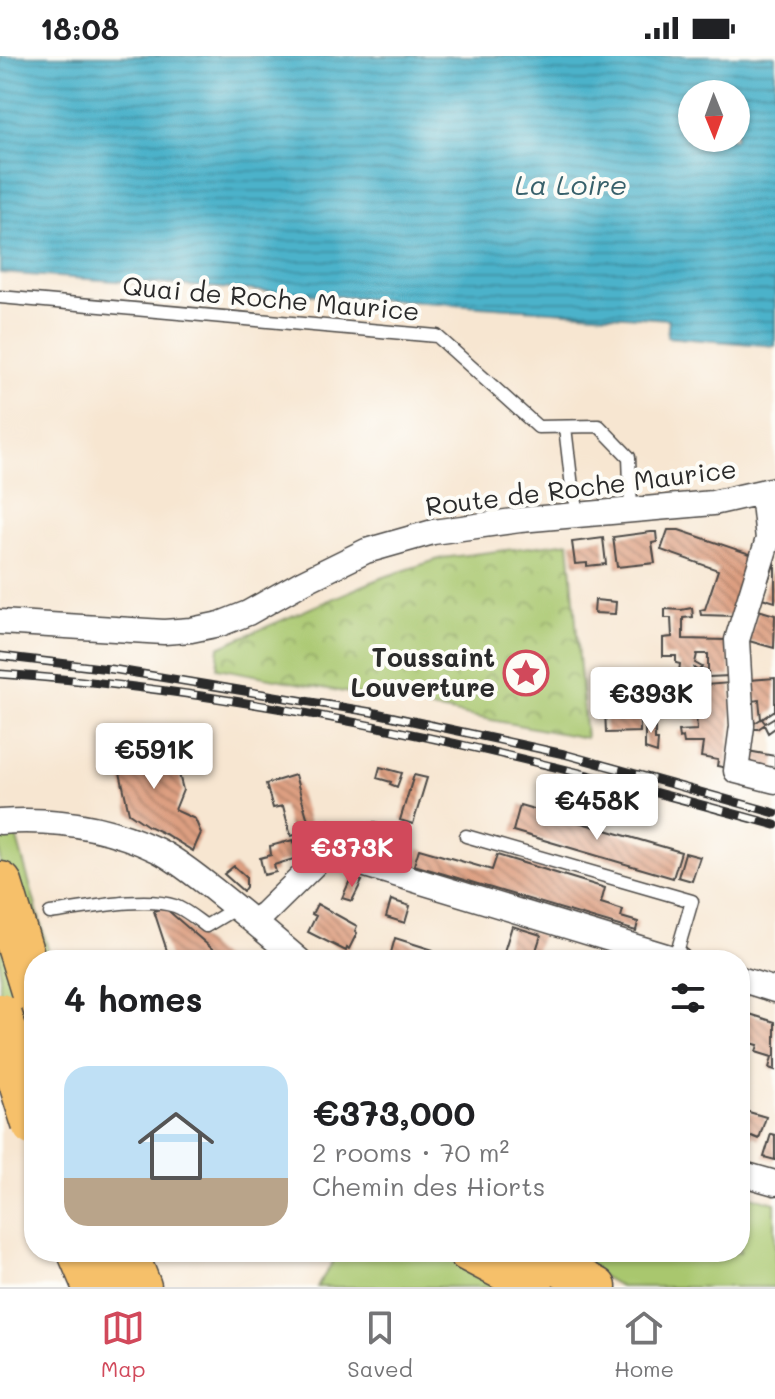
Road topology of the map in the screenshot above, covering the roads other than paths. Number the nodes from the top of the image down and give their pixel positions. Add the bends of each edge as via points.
1 (0, 297) edge
2 (565, 427) junction
3 (769, 491) edge
4 (631, 511) junction
5 (579, 515) junction
6 (771, 525) edge
7 (0, 622) edge
8 (775, 781) edge
9 (0, 822) edge
10 (466, 836) dead end
11 (0, 884) edge
12 (50, 913) dead end
13 (244, 914) junction
14 (287, 950) edge
15 (647, 950) edge
16 (679, 950) edge
17 (24, 962) edge
18 (750, 982) edge
19 (775, 990) edge
20 (0, 1016) edge
21 (0, 1027) edge
22 (24, 1035) edge
23 (0, 1059) edge
24 (24, 1067) edge
25 (24, 1092) edge
26 (750, 1176) edge
27 (775, 1183) edge
28 (84, 1262) edge
29 (129, 1262) edge
30 (486, 1262) edge
31 (552, 1262) edge
32 (95, 1287) edge
33 (139, 1287) edge
34 (534, 1287) edge
35 (597, 1287) edge

1 - 2 lane, Quai de Roche Maurice via 437,336 538,427
2 - 4 lane, Quai de Roche Maurice via 599,426 629,457
2 - 5 lane
3 - 4 street, Route de Roche Maurice
3 - 6 street
4 - 5 street, Route de Roche Maurice
5 - 7 street, Route de Roche Maurice via 456,527 366,551 248,613 191,630
6 - 8 street via 737,640 742,726 736,771
9 - 13 street via 60,821 127,838 183,866
10 - 16 lane via 692,901
11 - 17 highway
12 - 13 lane via 159,902 178,907 206,926
13 - 14 street
13 - 15 street via 264,914 326,853
18 - 19 street
20 - 25 highway, bridge
21 - 22 main road
23 - 24 main road
26 - 27 street
28 - 32 highway
29 - 33 highway
30 - 34 main road
31 - 35 main road

